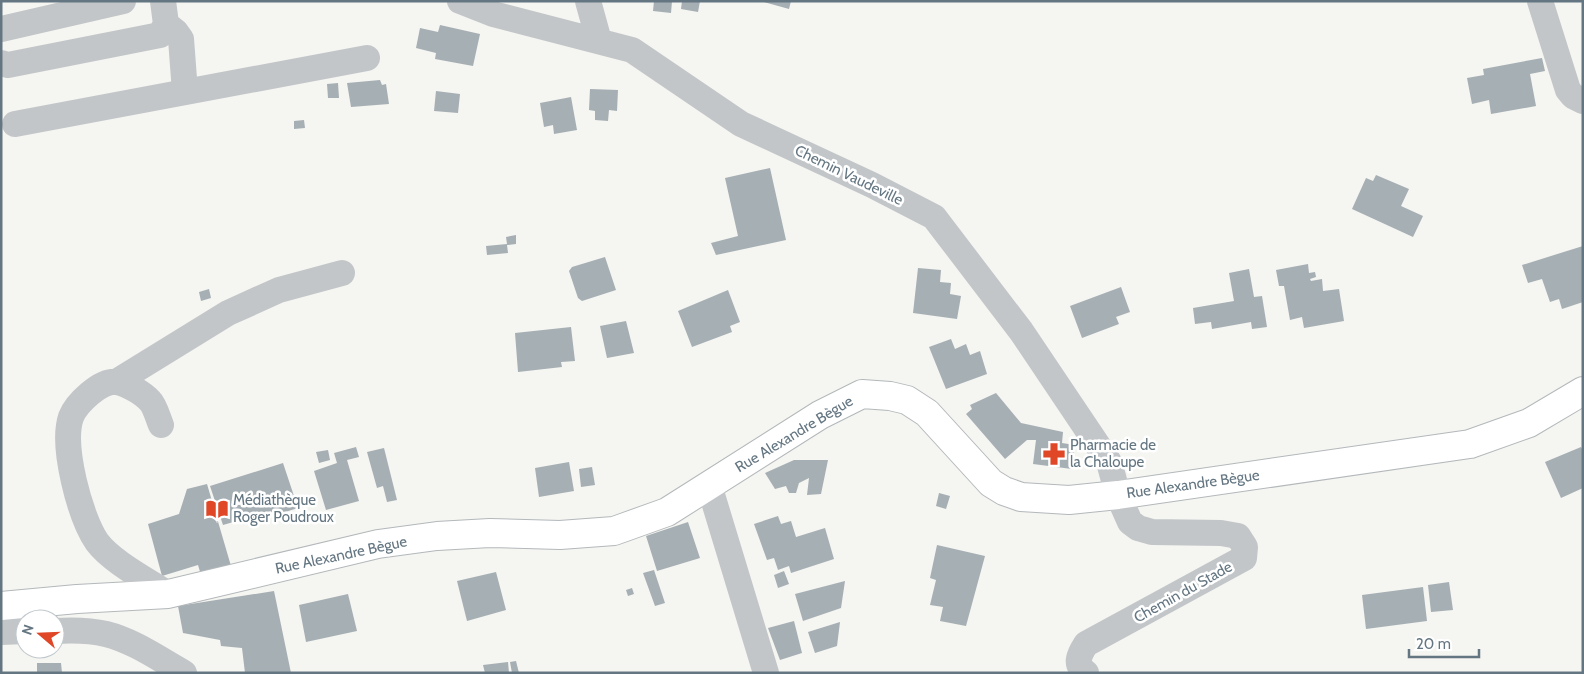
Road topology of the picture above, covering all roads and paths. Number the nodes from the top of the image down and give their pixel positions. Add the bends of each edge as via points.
1 (123, 1) edge
2 (460, 1) edge
3 (588, 1) edge
4 (1540, 1) edge
5 (164, 12) edge
6 (1, 29) edge
7 (599, 41) junction
8 (367, 58) dead end
9 (1, 63) edge
10 (185, 92) junction
11 (1583, 102) edge
12 (15, 124) dead end
13 (342, 273) dead end
14 (116, 382) junction
15 (1583, 391) edge
16 (161, 425) dead end
17 (708, 485) junction
18 (1118, 495) junction
19 (168, 594) junction
20 (1, 606) edge
21 (15, 631) edge
22 (65, 631) edge
23 (1, 632) edge
24 (184, 673) edge
25 (766, 673) edge
26 (1086, 673) edge

1 - 6 street
2 - 7 street, Chemin Vaudeville via 493,14
3 - 7 street
4 - 11 street via 1568,90
5 - 9 street via 160,35 152,38 8,65
5 - 10 street via 180,39
7 - 18 street, Chemin Vaudeville via 632,50 741,124 934,217 1021,331 1109,462
8 - 10 street
10 - 12 street
13 - 14 street via 279,290 228,313
14 - 16 street via 151,401
14 - 19 street via 102,386 80,402 71,416 68,429 71,467 81,510 98,542 120,562
15 - 18 main road, Rue Alexandre Bègue via 1529,423 1470,444
17 - 18 main road, Rue Alexandre Bègue via 820,415 862,394 907,400 927,413 991,483 1004,491 1021,497 1068,500
17 - 19 main road, Rue Alexandre Bègue via 667,512 614,531 560,535 490,533 378,544
17 - 25 street
18 - 26 street, Chemin du Stade via 1130,522 1138,528 1152,532 1238,536 1245,547 1244,558 1086,644 1078,661
19 - 20 main road, Rue Alexandre Bègue
21 - 23 street
22 - 24 street via 107,634 129,642

